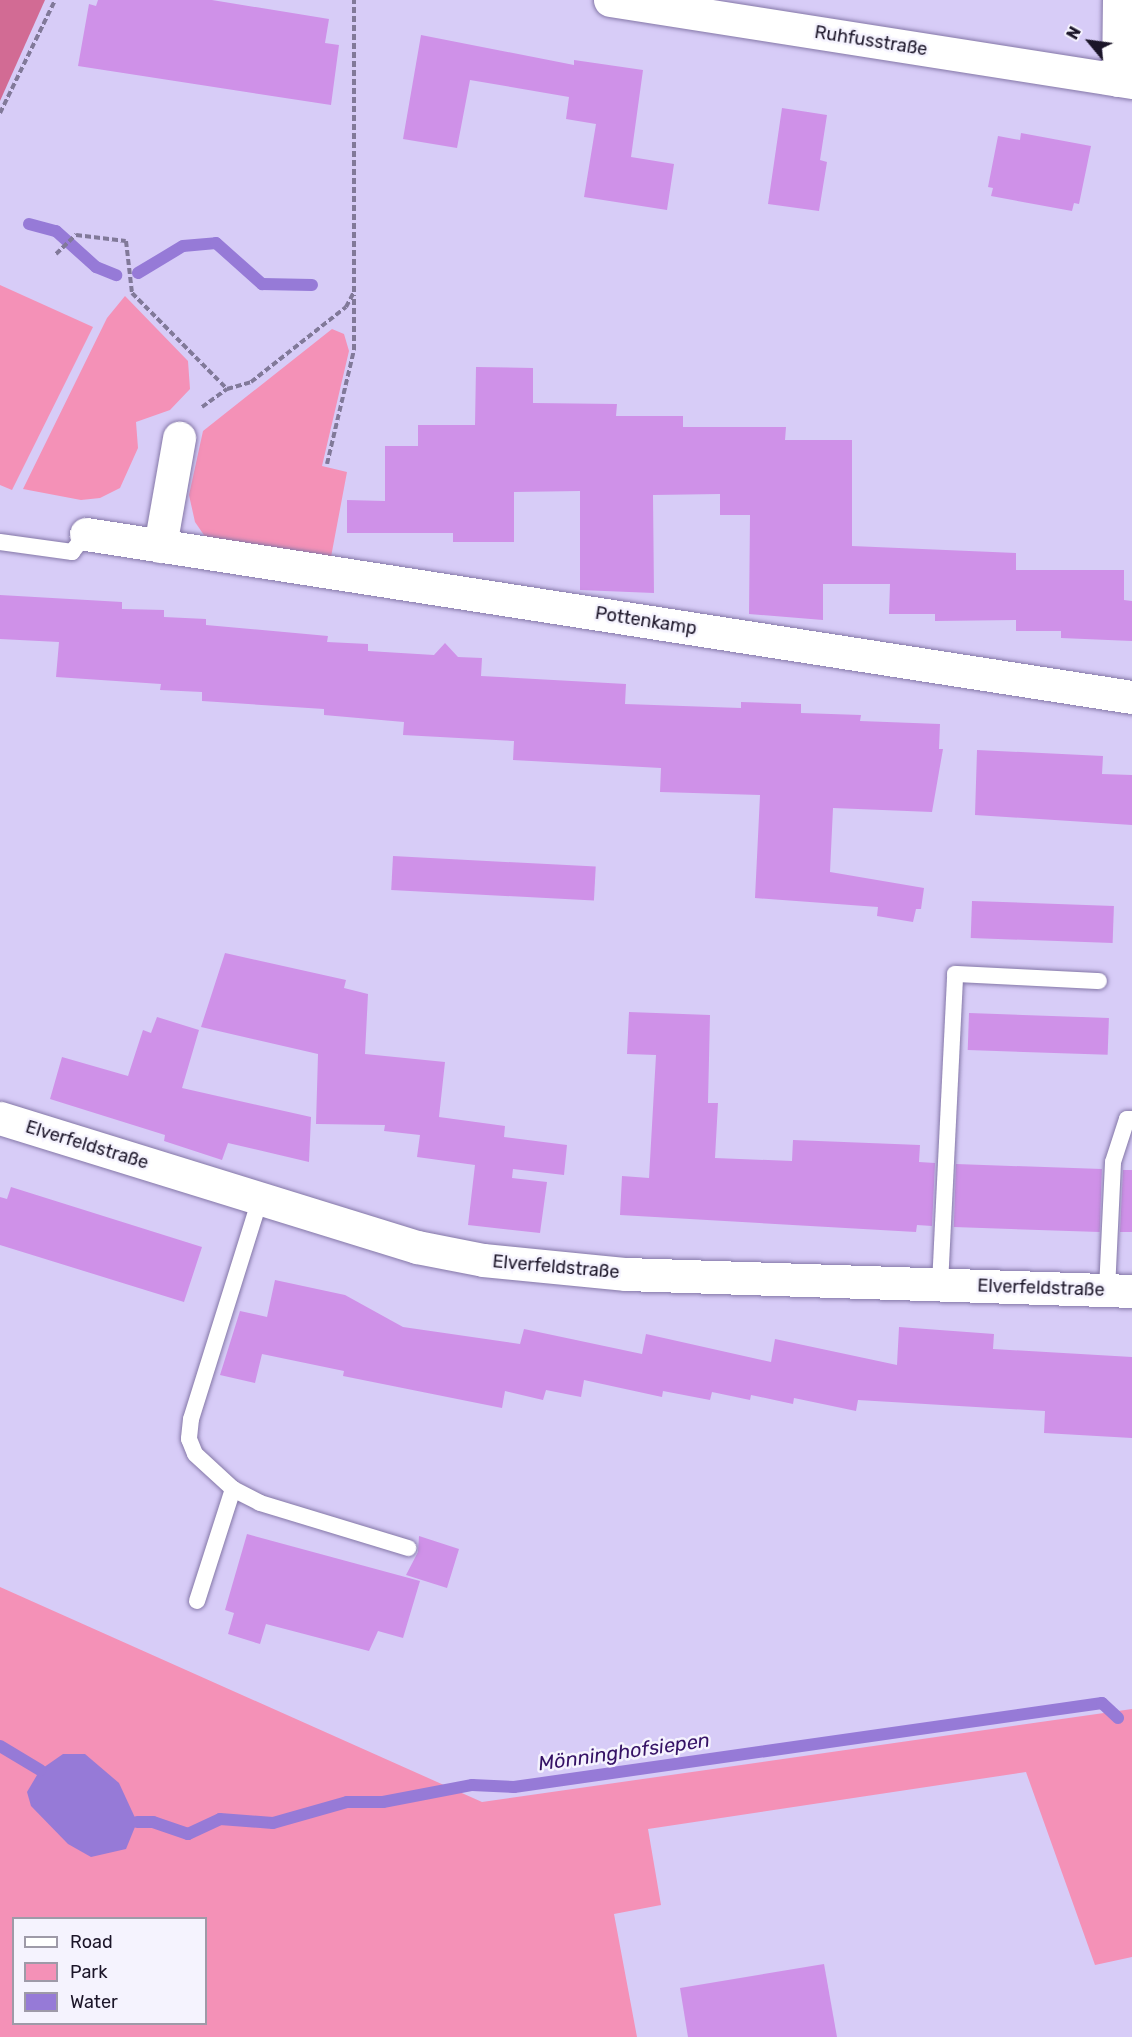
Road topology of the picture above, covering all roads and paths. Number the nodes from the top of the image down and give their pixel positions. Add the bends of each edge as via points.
1 (56, 0) edge
2 (354, 0) edge
3 (1119, 0) edge
4 (624, 1) edge
5 (1125, 81) edge
6 (0, 113) edge
7 (56, 254) dead end
8 (354, 292) junction
9 (227, 389) junction
10 (179, 438) joint
11 (327, 464) dead end
12 (86, 534) joint
13 (0, 542) edge
14 (160, 546) junction
15 (1132, 697) edge
16 (1099, 981) dead end
17 (0, 1118) edge
18 (1132, 1119) edge
19 (260, 1199) junction
20 (940, 1285) junction
21 (1119, 1291) edge
22 (233, 1489) junction
23 (408, 1548) dead end
24 (197, 1601) dead end

1 - 6 path
2 - 8 path
3 - 5 street
4 - 5 street, Ruhfusstraße
7 - 9 path via 76,235 126,241 132,293
8 - 9 path via 346,307 251,382
8 - 11 path via 354,350
9 - 10 path via 186,419
10 - 14 street
12 - 13 lane via 72,552
12 - 14 street, Pottenkamp
14 - 15 street, Pottenkamp
16 - 20 lane via 955,974
17 - 19 street, Elverfeldstraße
18 - 21 lane via 1127,1119 1113,1162
19 - 20 street, Elverfeldstraße via 417,1247 483,1260 626,1274
19 - 22 lane via 191,1419 189,1439 195,1454
20 - 21 street, Elverfeldstraße
22 - 23 lane via 303,1519
22 - 24 lane

